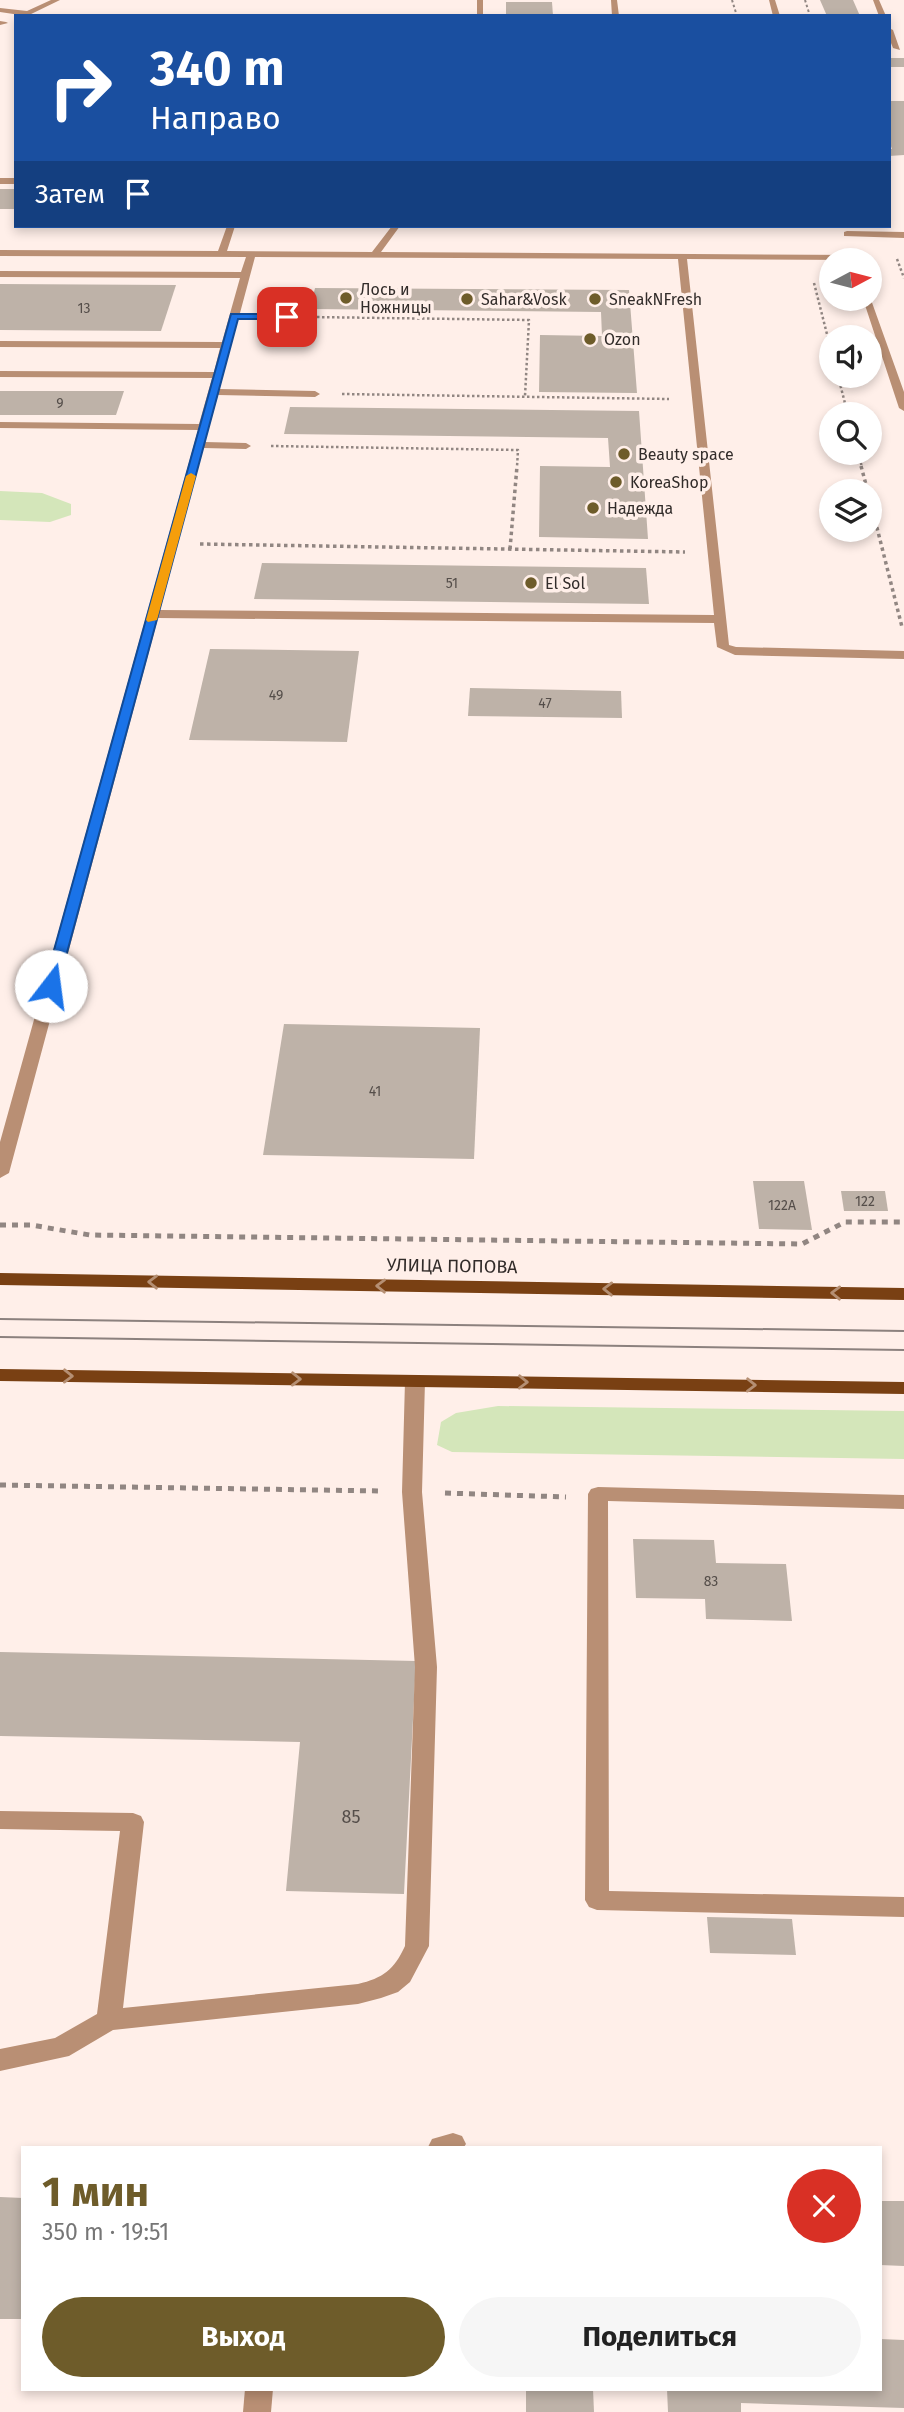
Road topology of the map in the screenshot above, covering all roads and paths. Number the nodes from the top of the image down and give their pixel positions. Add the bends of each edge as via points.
1 (57, 0) edge
2 (0, 10) edge
3 (24, 14) edge
4 (230, 228) edge
5 (394, 228) edge
6 (846, 230) edge
7 (904, 234) edge
8 (852, 248) edge
9 (0, 253) edge
10 (222, 254) junction
11 (251, 254) junction
12 (374, 255) junction
13 (682, 256) junction
14 (819, 258) edge
15 (0, 274) edge
16 (245, 275) junction
17 (813, 279) dead end
18 (872, 312) edge
19 (234, 316) junction
20 (287, 317) joint
21 (825, 325) edge
22 (0, 344) edge
23 (227, 345) junction
24 (0, 374) edge
25 (218, 375) junction
26 (214, 392) junction
27 (315, 394) joint
28 (525, 397) junction
29 (698, 399) junction
30 (904, 408) edge
31 (0, 425) edge
32 (204, 427) junction
33 (200, 445) junction
34 (246, 446) joint
35 (881, 542) edge
36 (173, 544) junction
37 (510, 550) junction
38 (713, 553) junction
39 (153, 614) junction
40 (720, 620) junction
41 (904, 634) edge
42 (904, 655) edge
43 (0, 1173) edge
44 (904, 1222) edge
45 (0, 1225) edge
46 (0, 1279) edge
47 (904, 1294) edge
48 (0, 1375) edge
49 (415, 1381) junction
50 (904, 1388) edge
51 (0, 1485) edge
52 (412, 1492) junction
53 (598, 1498) junction
54 (904, 1502) edge
55 (0, 1820) edge
56 (904, 1907) edge
57 (109, 2020) junction
58 (0, 2060) edge
59 (259, 2391) edge
60 (257, 2412) edge

1 - 3 street
2 - 3 street
4 - 10 street
5 - 12 street
6 - 7 street
6 - 8 street
9 - 10 street
10 - 11 street
11 - 12 street
11 - 16 street
12 - 13 street
13 - 14 street
13 - 29 street
15 - 16 street
16 - 19 street
17 - 21 path
18 - 30 street
19 - 20 street
19 - 23 street
20 - 28 path via 529,320
22 - 23 street
23 - 25 street
24 - 25 street
25 - 26 street
26 - 27 street
26 - 32 street
27 - 28 path
28 - 29 path
29 - 38 street
31 - 32 street
32 - 33 street
33 - 34 street
33 - 36 street
34 - 37 path via 518,450
35 - 41 path
36 - 37 path
36 - 39 street
37 - 38 path
38 - 40 street
39 - 40 street
39 - 43 street
40 - 42 street via 723,647 735,651
44 - 45 path via 845,1222 802,1244 90,1235
47 -> 46 main road, УЛИЦА ПОПОВА
48 -> 49 main road
49 -> 50 main road
49 - 52 street
51 - 52 path
52 - 53 path
52 - 57 street via 426,1667 417,1946 407,1970 392,1986 358,1994
53 - 54 street via 598,1494
53 - 56 street via 597,1900
55 - 57 street via 133,1822
57 - 58 street via 60,2048
59 - 60 street

